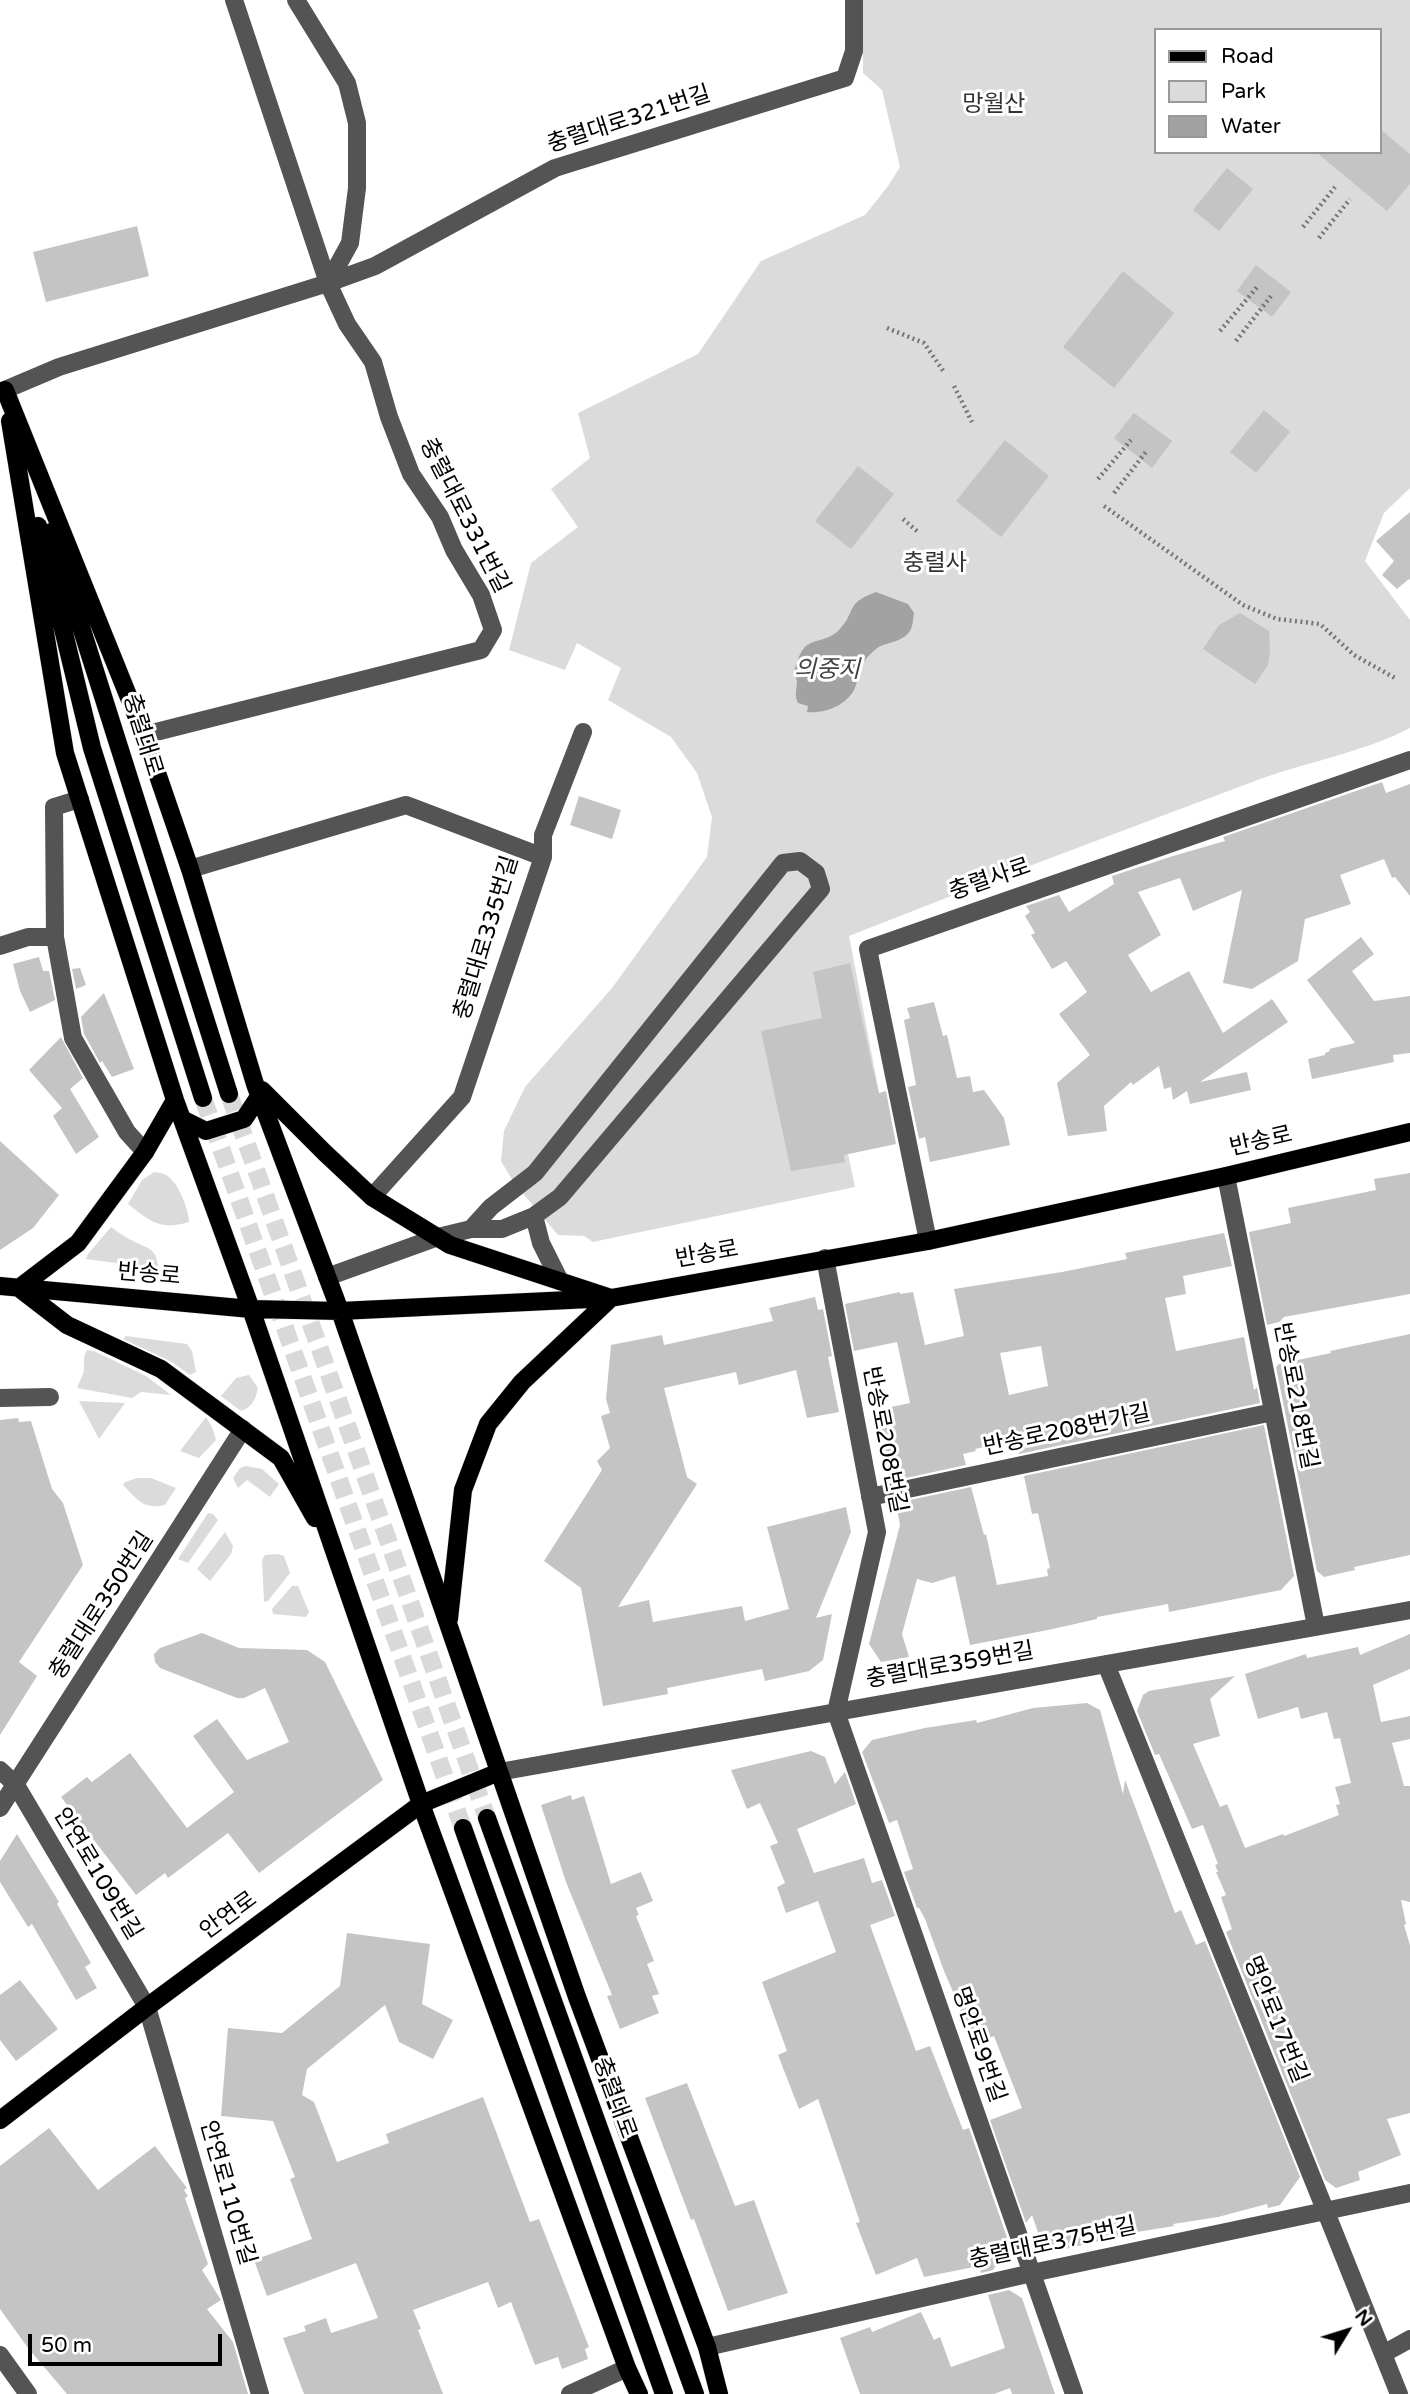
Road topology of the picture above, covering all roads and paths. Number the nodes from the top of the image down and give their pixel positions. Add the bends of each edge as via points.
1 (234, 0) edge
2 (296, 0) edge
3 (854, 0) edge
4 (1335, 187) dead end
5 (1350, 199) dead end
6 (1303, 227) dead end
7 (1319, 238) dead end
8 (328, 284) junction
9 (1258, 286) dead end
10 (1271, 296) dead end
11 (887, 328) dead end
12 (1220, 331) dead end
13 (1236, 341) dead end
14 (0, 372) edge
15 (944, 372) dead end
16 (954, 386) dead end
17 (3, 391) edge
18 (972, 422) dead end
19 (1130, 440) dead end
20 (1146, 452) dead end
21 (1098, 479) dead end
22 (1114, 493) dead end
23 (1104, 506) dead end
24 (903, 519) dead end
25 (918, 532) dead end
26 (1395, 678) dead end
27 (583, 732) dead end
28 (145, 734) junction
29 (1410, 760) edge
30 (79, 799) junction
31 (543, 857) junction
32 (190, 869) junction
33 (55, 937) junction
34 (0, 946) edge
35 (258, 1089) junction
36 (229, 1094) tunnel mouth
37 (203, 1098) tunnel mouth
38 (175, 1100) junction
39 (182, 1119) junction
40 (1410, 1132) edge
41 (145, 1152) junction
42 (1226, 1176) junction
43 (372, 1197) junction
44 (534, 1216) junction
45 (471, 1229) junction
46 (438, 1237) junction
47 (928, 1241) junction
48 (825, 1258) junction
49 (327, 1277) junction
50 (560, 1281) junction
51 (0, 1286) edge
52 (19, 1288) junction
53 (611, 1298) junction
54 (251, 1309) junction
55 (340, 1311) junction
56 (50, 1397) dead end
57 (0, 1398) edge
58 (1273, 1412) junction
59 (243, 1429) junction
60 (870, 1497) junction
61 (338, 1558) junction
62 (1410, 1610) edge
63 (448, 1626) junction
64 (1316, 1626) junction
65 (1106, 1664) junction
66 (836, 1712) junction
67 (0, 1770) edge
68 (499, 1772) junction
69 (16, 1785) junction
70 (421, 1804) junction
71 (0, 1808) edge
72 (487, 1818) tunnel mouth
73 (463, 1828) tunnel mouth
74 (147, 2007) junction
75 (0, 2120) edge
76 (1410, 2193) edge
77 (1326, 2211) junction
78 (1032, 2273) junction
79 (1410, 2339) edge
80 (707, 2347) junction
81 (1383, 2354) junction
82 (0, 2355) edge
83 (627, 2368) junction
84 (28, 2394) edge
85 (260, 2394) edge
86 (570, 2394) edge
87 (639, 2394) edge
88 (664, 2394) edge
89 (695, 2394) edge
90 (719, 2394) edge
91 (1074, 2394) edge
92 (1399, 2394) edge

1 - 8 street, 충렬대로331번길
2 - 8 street via 346,83 357,123 357,188 350,243
3 - 8 street, 충렬대로321번길 via 854,51 845,78 555,168 375,266
4 - 6 path
5 - 7 path
8 - 17 street, 충렬대로321번길 via 59,367
8 - 28 street, 충렬대로331번길 via 347,324 373,362 411,474 440,517 481,595 493,630 481,650
9 - 12 path
10 - 13 path
11 - 15 path via 924,343
14 - 17 main road, 충렬대로
16 - 18 path
17 - 28 main road
17 - 30 main road via 65,753
17 - 36 main road, 충렬대로
17 - 37 main road, 충렬대로 via 92,748
19 - 21 path
20 - 22 path
23 - 26 path via 1243,605 1277,619 1320,624 1354,655
24 - 25 path
27 - 31 street via 543,835
28 - 32 main road
29 - 47 street, 충렬사로 via 868,949
30 - 33 street via 54,807
30 - 38 main road
31 - 32 street, 충렬대로335번길 via 406,805
31 - 43 street, 충렬대로335번길 via 462,1097
32 - 35 main road
33 - 34 street via 28,937
33 - 41 street via 73,1038 127,1132
35 - 39 main road via 244,1119 206,1131
35 - 43 main road
35 - 49 main road
38 - 39 main road
38 - 41 main road
39 - 54 main road
40 - 42 main road, 반송로
41 - 52 main road via 78,1243
42 - 47 main road, 반송로
42 - 58 street, 반송로218번길
43 - 46 main road
44 - 45 street via 502,1229
44 - 45 street via 560,1197 821,889 816,873 800,861 783,863 535,1173
44 - 50 street via 541,1244
45 - 46 street
46 - 49 street
46 - 50 main road
47 - 48 main road, 반송로
48 - 53 main road, 반송로
48 - 60 street, 반송로208번길
49 - 55 main road
50 - 53 main road
51 - 52 main road, 반송로
52 - 54 main road, 반송로
52 - 59 main road via 67,1325 161,1369
53 - 55 main road, 반송로
53 - 63 main road via 522,1382 488,1424 463,1490
54 - 55 main road, 반송로
54 - 61 main road
55 - 63 main road
56 - 57 street
58 - 60 street, 반송로208번가길
58 - 64 street, 반송로218번길
59 - 61 main road via 281,1458
59 - 69 street, 충렬대로350번길
60 - 66 street, 반송로208번길 via 877,1532
61 - 70 main road
62 - 64 street, 충렬대로359번길
63 - 68 main road
64 - 65 street, 충렬대로359번길
65 - 66 street, 충렬대로359번길
65 - 77 street, 명안로17번길
66 - 68 street, 충렬대로359번길
66 - 78 street, 명안로9번길
67 - 69 street, 안연로109번길
68 - 70 main road, 안연로
68 - 80 main road
69 - 71 street, 충렬대로350번길
69 - 74 street, 안연로109번길
70 - 74 main road, 안연로
70 - 83 main road
72 - 89 main road, 충렬대로
73 - 88 main road
74 - 75 main road, 안연로
74 - 85 street, 안연로110번길
76 - 77 street, 충렬대로375번길
77 - 78 street, 충렬대로375번길
77 - 81 street, 명안로17번길
78 - 80 street, 충렬대로375번길
78 - 91 street, 명안로9번길
79 - 81 street
80 - 90 main road
81 - 92 street, 명안로17번길
82 - 84 street
83 - 86 street
83 - 87 main road

